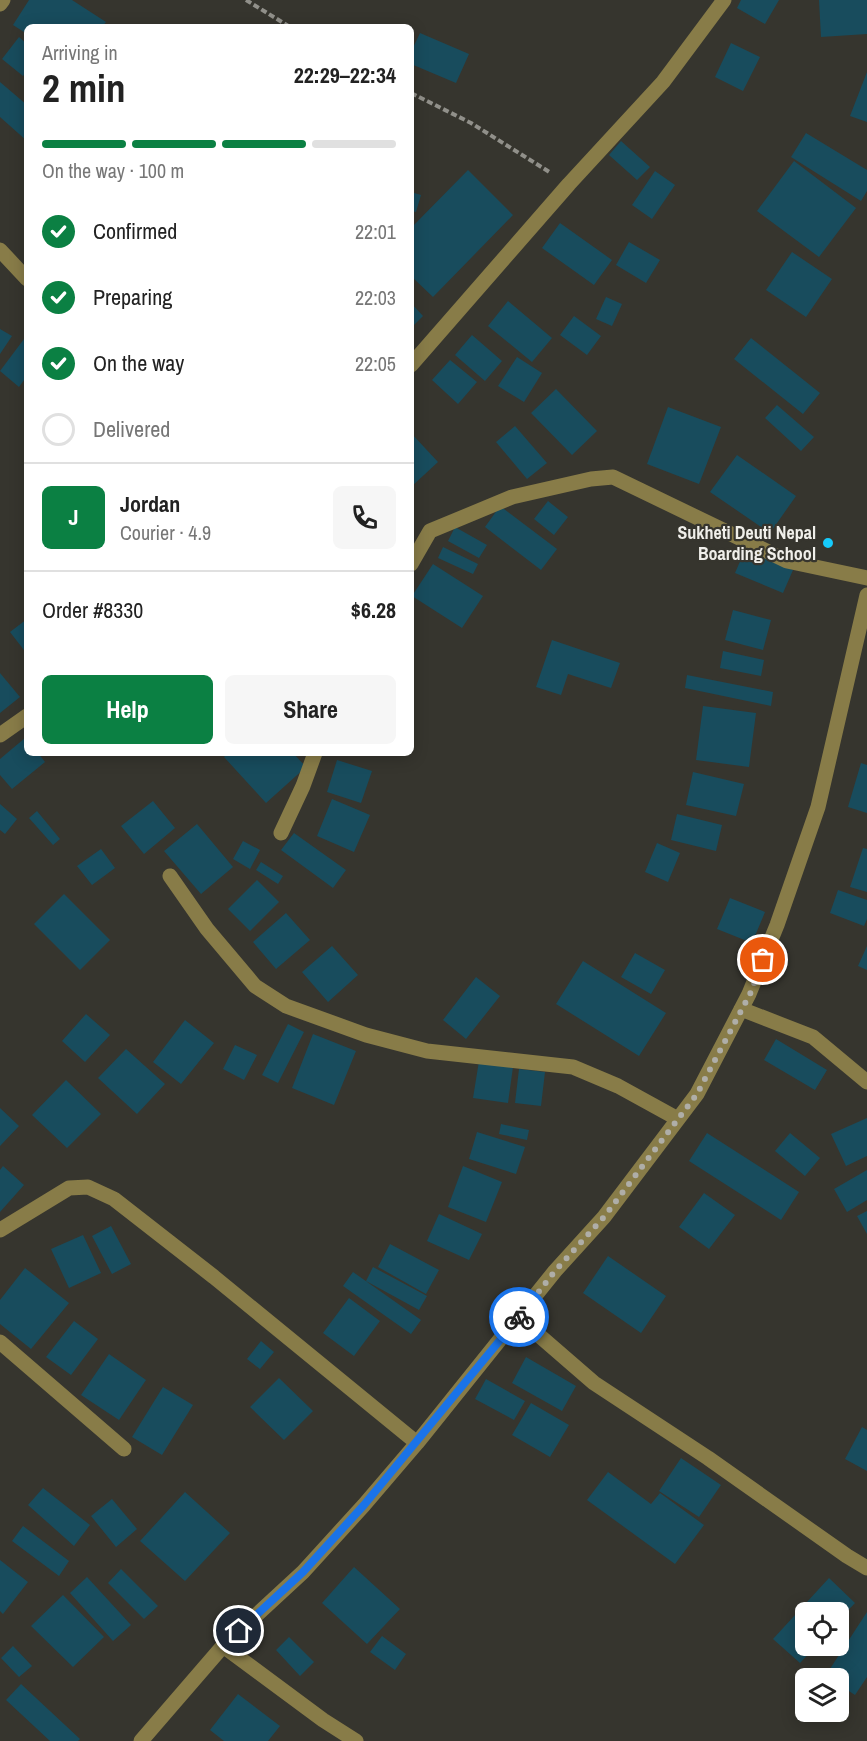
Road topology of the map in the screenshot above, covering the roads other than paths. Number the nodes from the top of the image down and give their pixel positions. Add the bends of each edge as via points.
1 (3, 0) edge
2 (724, 0) edge
3 (0, 4) edge
4 (0, 250) edge
5 (24, 276) edge
6 (414, 362) edge
7 (414, 559) edge
8 (867, 578) edge
9 (867, 595) edge
10 (24, 718) edge
11 (0, 735) edge
12 (314, 756) edge
13 (281, 833) dead end
14 (170, 876) dead end
15 (741, 1010) junction
16 (867, 1082) edge
17 (678, 1119) junction
18 (0, 1230) edge
19 (519, 1317) junction
20 (0, 1342) edge
21 (417, 1443) junction
22 (124, 1449) dead end
23 (867, 1568) edge
24 (223, 1646) junction
25 (141, 1741) edge
26 (356, 1741) edge

1 - 3 street
2 - 6 street via 663,82
4 - 5 street
7 - 8 street via 430,531 512,497 614,477 787,561
9 - 15 street via 818,807 777,925
10 - 11 street
12 - 13 street
14 - 17 street via 207,929 255,986 286,1006 366,1035 427,1051 573,1066
15 - 16 street via 813,1037
15 - 17 street via 697,1094
17 - 19 street via 604,1217
18 - 21 street via 69,1188 88,1187 114,1199
19 - 21 street
19 - 23 street via 594,1383
20 - 22 street
21 - 24 street via 303,1572
24 - 25 street
24 - 26 street

